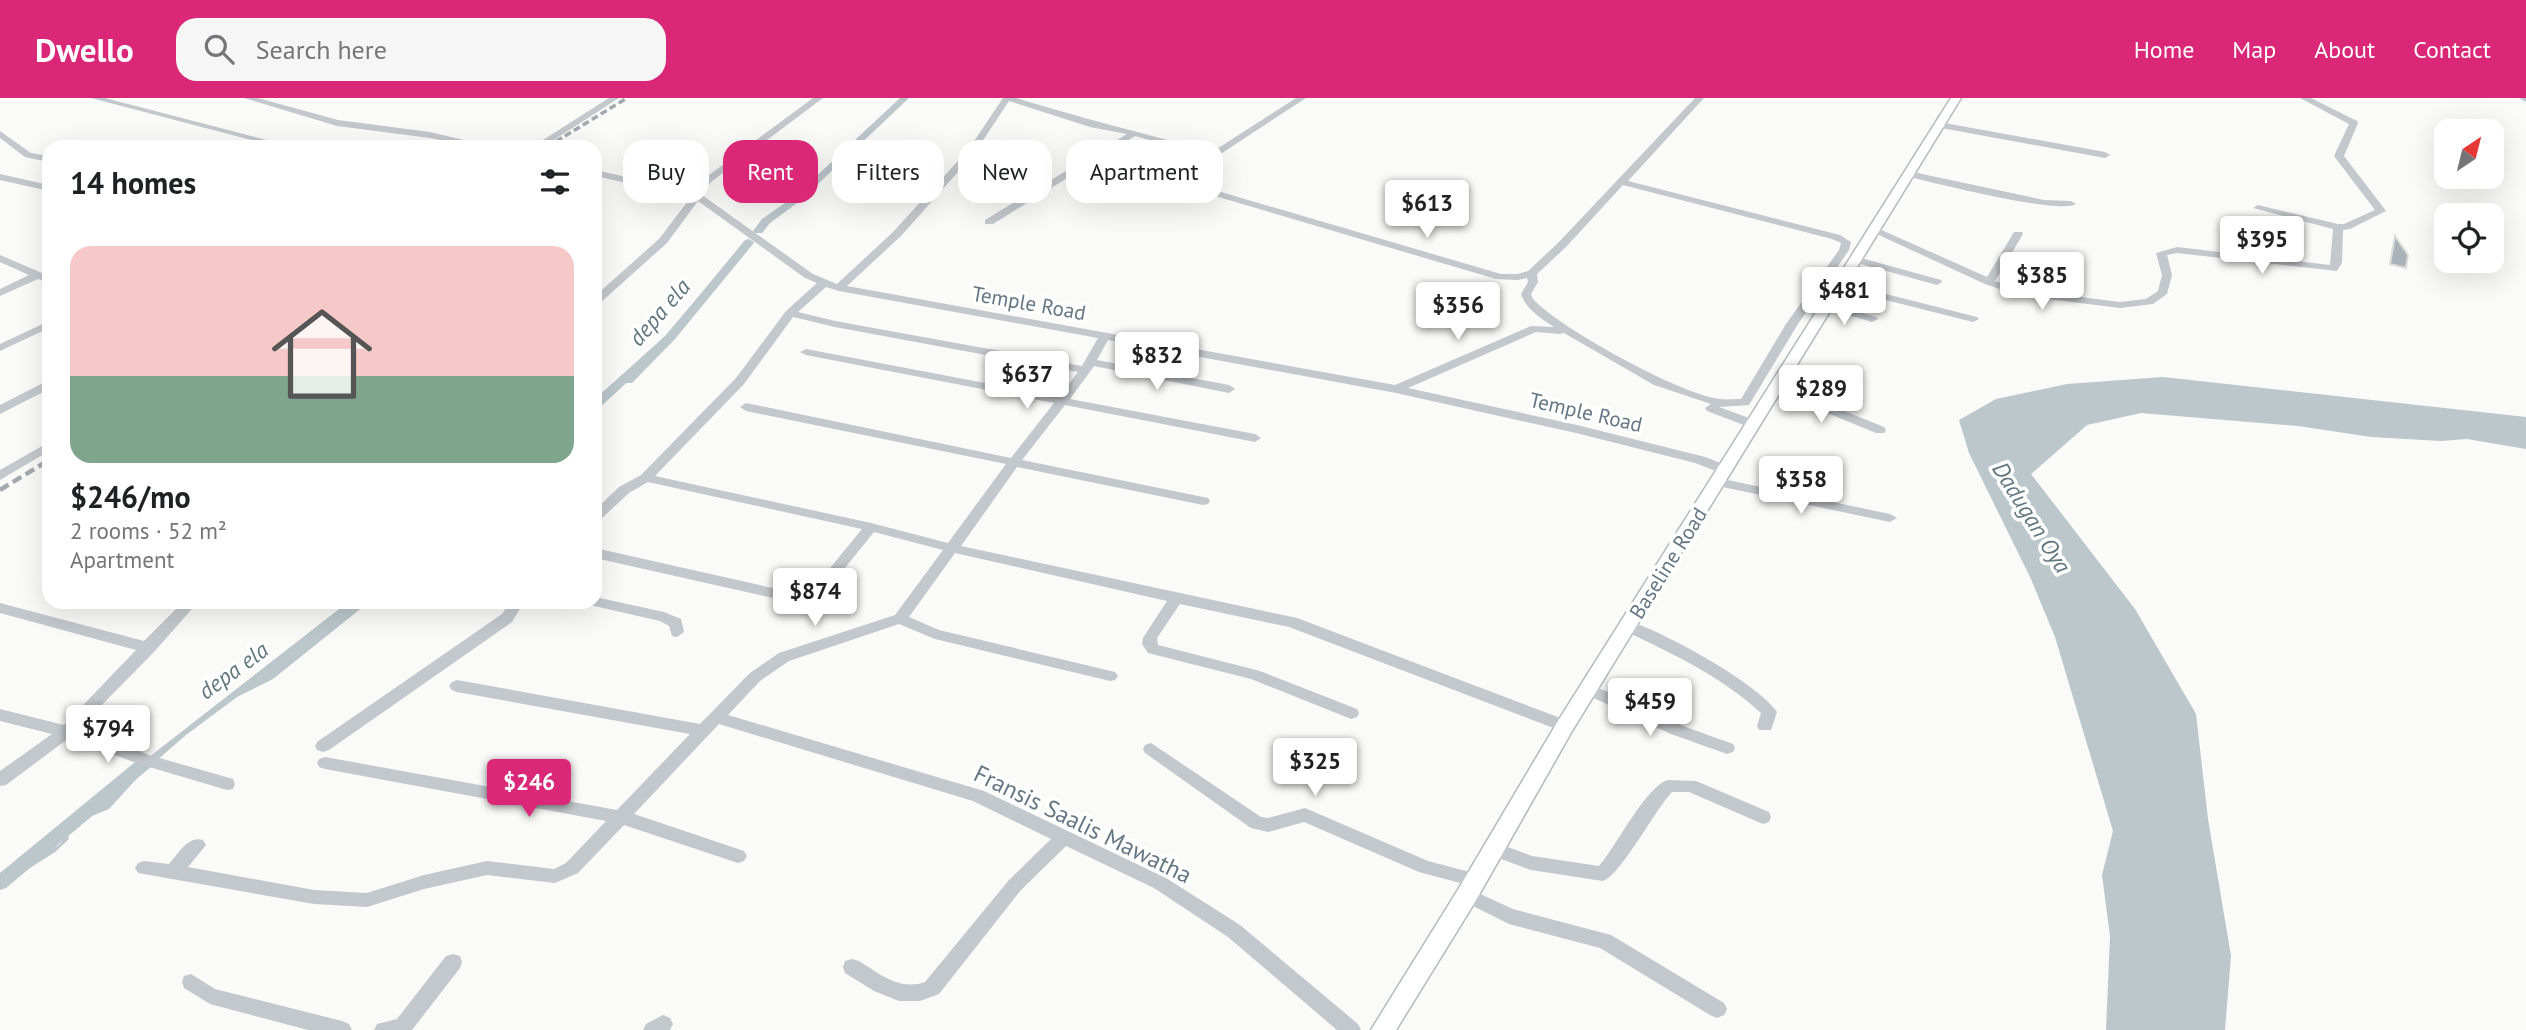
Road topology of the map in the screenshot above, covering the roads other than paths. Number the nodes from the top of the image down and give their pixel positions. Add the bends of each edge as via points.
1 (95, 98) edge
2 (248, 98) edge
3 (615, 98) edge
4 (819, 98) edge
5 (1007, 98) edge
6 (1302, 98) edge
7 (1700, 98) edge
8 (1956, 98) edge
9 (2305, 98) edge
10 (1939, 125) junction
11 (1134, 133) junction
12 (0, 134) edge
13 (261, 140) edge
14 (454, 140) edge
15 (548, 140) edge
16 (1159, 140) edge
17 (1223, 149) edge
18 (2105, 155) dead end
19 (42, 158) edge
20 (1908, 174) junction
21 (602, 175) edge
22 (0, 177) edge
23 (623, 179) edge
24 (709, 181) edge
25 (1621, 182) junction
26 (42, 186) edge
27 (1223, 195) edge
28 (690, 203) edge
29 (707, 203) edge
30 (2071, 204) dead end
31 (2258, 208) dead end
32 (989, 222) dead end
33 (2338, 228) junction
34 (1873, 230) junction
35 (2018, 234) dead end
36 (0, 258) edge
37 (1854, 259) junction
38 (1532, 273) junction
39 (38, 275) junction
40 (42, 277) edge
41 (1937, 282) dead end
42 (1989, 282) junction
43 (824, 283) junction
44 (1838, 285) junction
45 (839, 288) junction
46 (0, 293) edge
47 (602, 296) edge
48 (1825, 305) junction
49 (790, 313) junction
50 (1872, 319) dead end
51 (1973, 319) dead end
52 (42, 327) edge
53 (1105, 336) junction
54 (0, 348) edge
55 (806, 352) dead end
56 (1088, 366) junction
57 (1775, 387) junction
58 (42, 388) edge
59 (1396, 388) junction
60 (1229, 389) dead end
61 (1062, 401) junction
62 (746, 407) dead end
63 (0, 410) edge
64 (1753, 424) junction
65 (1880, 430) dead end
66 (1255, 438) dead end
67 (42, 450) edge
68 (1014, 461) junction
69 (0, 476) edge
70 (1722, 476) junction
71 (646, 478) junction
72 (1203, 501) dead end
73 (602, 510) edge
74 (1890, 518) dead end
75 (871, 527) junction
76 (951, 548) junction
77 (602, 555) edge
78 (1176, 598) junction
79 (602, 604) edge
80 (0, 608) edge
81 (185, 609) edge
82 (513, 609) edge
83 (900, 619) junction
84 (1628, 626) junction
85 (677, 632) dead end
86 (149, 648) junction
87 (1110, 676) dead end
88 (457, 686) dead end
89 (1588, 689) junction
90 (1351, 713) dead end
91 (0, 715) edge
92 (718, 718) junction
93 (1565, 726) junction
94 (1765, 726) dead end
95 (67, 731) junction
96 (705, 731) junction
97 (1727, 748) dead end
98 (1151, 749) dead end
99 (0, 780) edge
100 (227, 784) dead end
101 (621, 817) junction
102 (1763, 817) dead end
103 (1064, 837) junction
104 (197, 845) dead end
105 (1494, 849) junction
106 (738, 856) dead end
107 (144, 868) dead end
108 (173, 872) junction
109 (1471, 887) junction
110 (453, 962) dead end
111 (852, 967) dead end
112 (191, 982) dead end
113 (1717, 1009) dead end
114 (341, 1030) edge
115 (384, 1030) edge
116 (1351, 1030) edge
117 (1383, 1030) edge

1 - 13 street
2 - 14 street via 337,123
3 - 15 street
4 - 24 street
5 - 11 street
5 - 45 street via 971,152 897,234
6 - 17 street
7 - 25 street
8 - 10 main road, Baseline Road
9 - 33 street via 2354,123 2339,156 2381,211
10 - 18 street
10 - 20 main road, Baseline Road
11 - 16 street
11 - 32 street
12 - 19 street via 28,155
20 - 30 street via 2044,203
20 - 34 main road, Baseline Road
21 - 23 street, Temple Road
22 - 26 street
25 - 38 street
25 - 38 street via 1846,242 1745,402 1718,403 1658,382 1555,323 1528,300
27 - 38 street via 1500,277
28 - 47 street via 663,241
29 - 43 street, Temple Road
31 - 33 street
33 - 42 street via 2333,269 2195,251 2161,253 2167,275 2163,292 2149,302 2120,306 2088,303 2021,293
34 - 37 main road, Baseline Road
34 - 42 street
35 - 42 street
36 - 39 street
37 - 41 street
37 - 44 main road, Baseline Road
39 - 40 street
39 - 46 street
43 - 45 street, Temple Road
43 - 49 street
44 - 48 main road, Baseline Road
44 - 51 street
45 - 53 street, Temple Road
48 - 50 street
48 - 57 main road, Baseline Road
49 - 56 street
49 - 71 street via 740,381
52 - 54 street
53 - 56 street
53 - 59 street, Temple Road
55 - 61 street
56 - 60 street
56 - 61 street
57 - 64 main road, Baseline Road
57 - 65 street
58 - 63 street
59 - 64 street via 1544,327 1561,332 1650,384
59 - 70 street, Temple Road via 1700,460
61 - 66 street
61 - 68 street
62 - 68 street
64 - 70 main road, Baseline Road
67 - 69 street
68 - 72 street
68 - 76 street
70 - 74 street, Temple Road
70 - 84 main road, Baseline Road
71 - 73 street
71 - 75 street
75 - 76 street
75 - 77 street via 817,592 800,599
76 - 78 street
76 - 83 street
78 - 90 street via 1150,638 1153,649 1255,675
78 - 93 street via 1292,622
79 - 85 street via 664,617 676,623
80 - 86 street
81 - 86 street
82 - 101 street via 507,618 324,754
83 - 87 street via 935,635
83 - 92 street via 784,657 755,677
84 - 89 main road, Baseline Road
84 - 94 street via 1696,661 1753,698 1769,712
86 - 95 street
88 - 96 street
89 - 93 main road, Baseline Road
89 - 97 street
91 - 95 street
92 - 96 street
92 - 103 street, Fransis Saalis Mawatha via 978,796
93 - 105 main road, Baseline Road
95 - 99 street
95 - 100 street
96 - 101 street
98 - 109 street via 1257,823 1268,825 1305,815
101 - 106 street
101 - 108 street via 564,873 544,876 487,868 367,900 314,897
102 - 105 street via 1690,786 1668,786 1603,874 1531,863
103 - 111 street via 1015,885 932,988 916,995 893,992
103 - 116 street, Fransis Saalis Mawatha via 1160,883 1234,931
104 - 108 street
105 - 109 main road, Baseline Road
107 - 108 street
109 - 113 street via 1508,916 1605,941
109 - 117 main road, Baseline Road
110 - 115 street via 403,1027
112 - 114 street via 210,996

